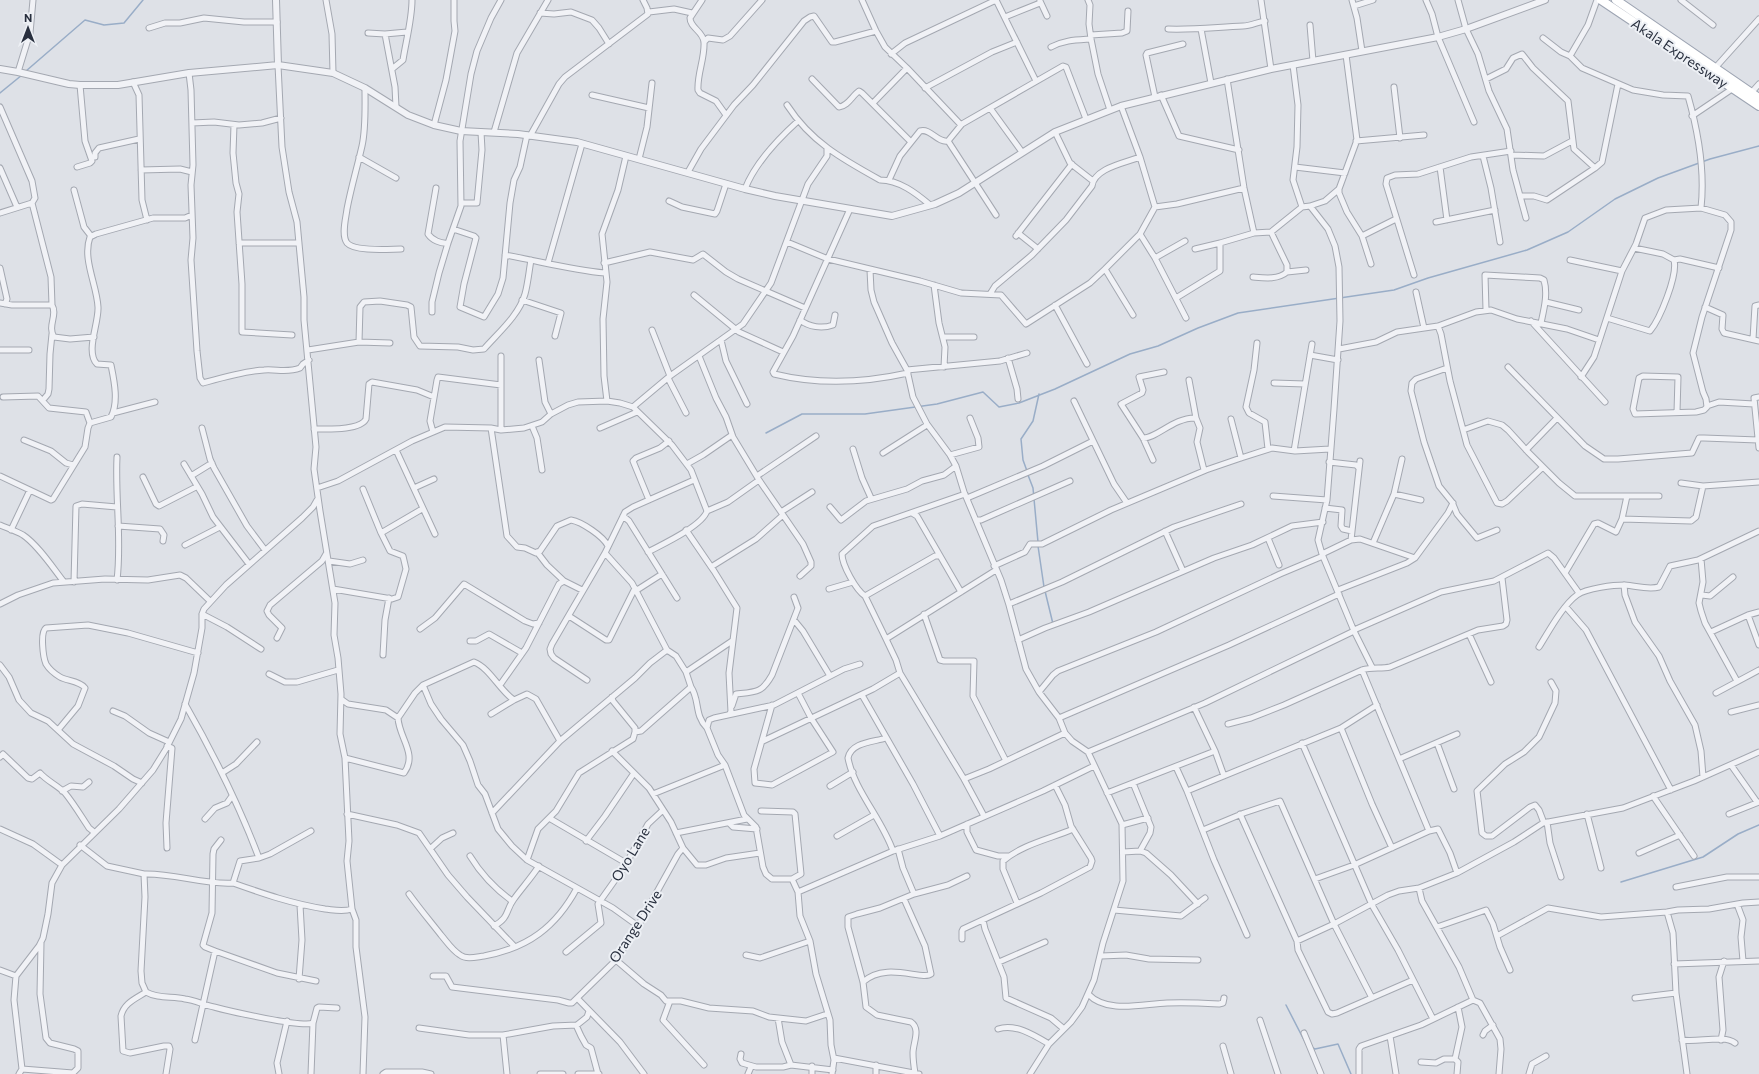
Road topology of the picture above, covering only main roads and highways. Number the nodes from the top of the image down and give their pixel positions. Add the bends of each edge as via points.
1 (1602, 0) edge
2 (1616, 0) edge
3 (1759, 98) edge
4 (1759, 106) edge

1 - 4 main road, Akala Expressway
2 - 3 main road, Akala Expressway

